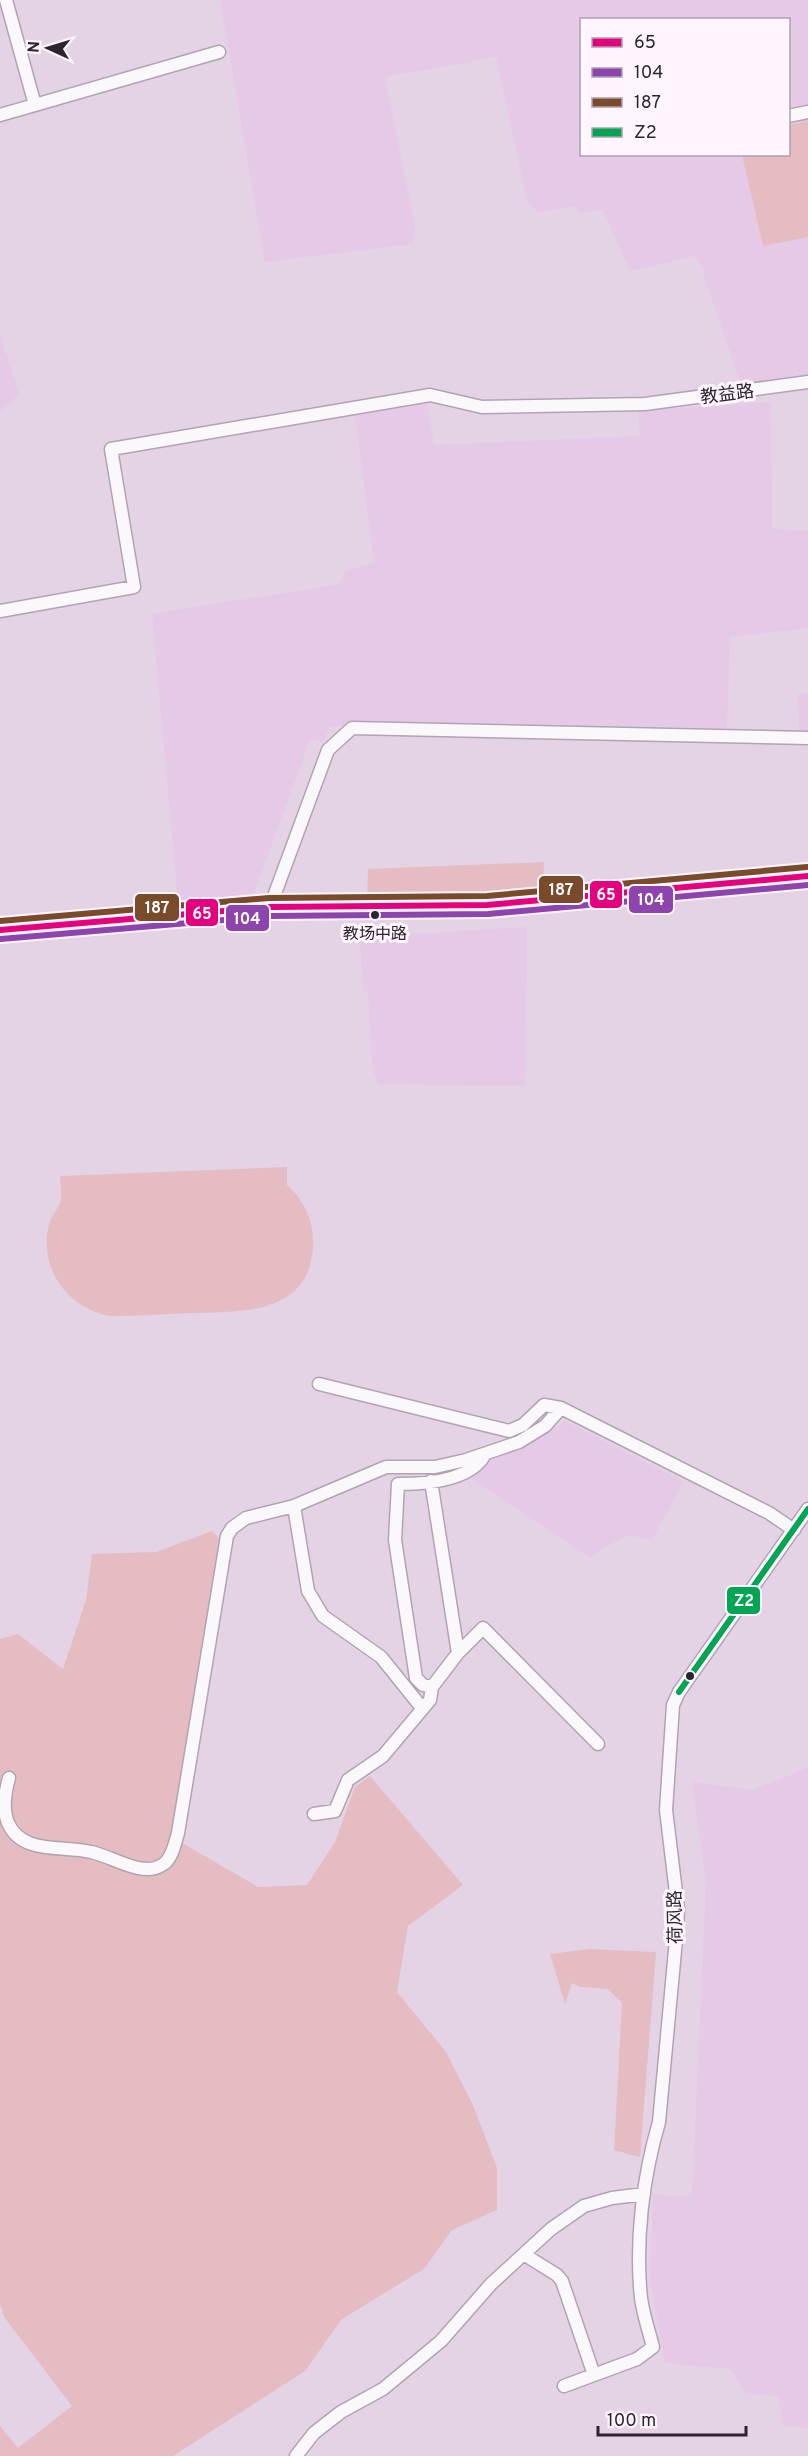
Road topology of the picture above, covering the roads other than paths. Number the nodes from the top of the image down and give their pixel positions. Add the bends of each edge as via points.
1 (6, 0) edge
2 (219, 52) dead end
3 (34, 105) junction
4 (808, 112) edge
5 (0, 115) edge
6 (790, 116) edge
7 (808, 382) edge
8 (0, 611) edge
9 (808, 738) edge
10 (808, 876) edge
11 (270, 907) junction
12 (0, 930) edge
13 (319, 1384) dead end
14 (561, 1408) junction
15 (486, 1452) junction
16 (431, 1481) junction
17 (294, 1506) junction
18 (808, 1509) edge
19 (794, 1530) junction
20 (458, 1653) junction
21 (432, 1687) junction
22 (422, 1708) junction
23 (598, 1744) dead end
24 (9, 1778) dead end
25 (314, 1814) dead end
26 (644, 2194) junction
27 (525, 2255) junction
28 (594, 2374) junction
29 (564, 2386) dead end
30 (296, 2456) edge

1 - 3 street
2 - 3 street
3 - 5 street
4 - 6 street
7 - 8 street, 教益路 via 645,404 482,407 430,395 111,449 134,586
9 - 11 street via 352,728 328,750
10 - 11 main road via 499,904
11 - 12 main road
13 - 14 street via 509,1431 523,1425 544,1406
14 - 15 street via 545,1426 519,1442
14 - 19 street via 769,1513
15 - 16 street via 480,1462 463,1473
15 - 17 street via 435,1467 386,1467
16 - 20 street
16 - 21 street via 398,1484 395,1540 416,1678
17 - 22 street via 308,1591 323,1616 381,1657
17 - 24 street via 246,1518 227,1536 178,1833 164,1865 150,1870 91,1851 21,1840 7,1820 4,1805
18 - 19 street
19 - 26 street, 荷风路 via 672,1705 666,1810 678,1929 659,2122
20 - 21 street
20 - 23 street via 483,1628
21 - 22 street via 430,1700
22 - 25 street via 383,1756 348,1780 335,1811
26 - 27 street via 584,2206 551,2229
26 - 28 street, 荷风路 via 642,2299 653,2347 637,2359
27 - 28 street via 562,2281
27 - 30 street via 491,2283 441,2341 383,2390 341,2412 314,2433
28 - 29 street

